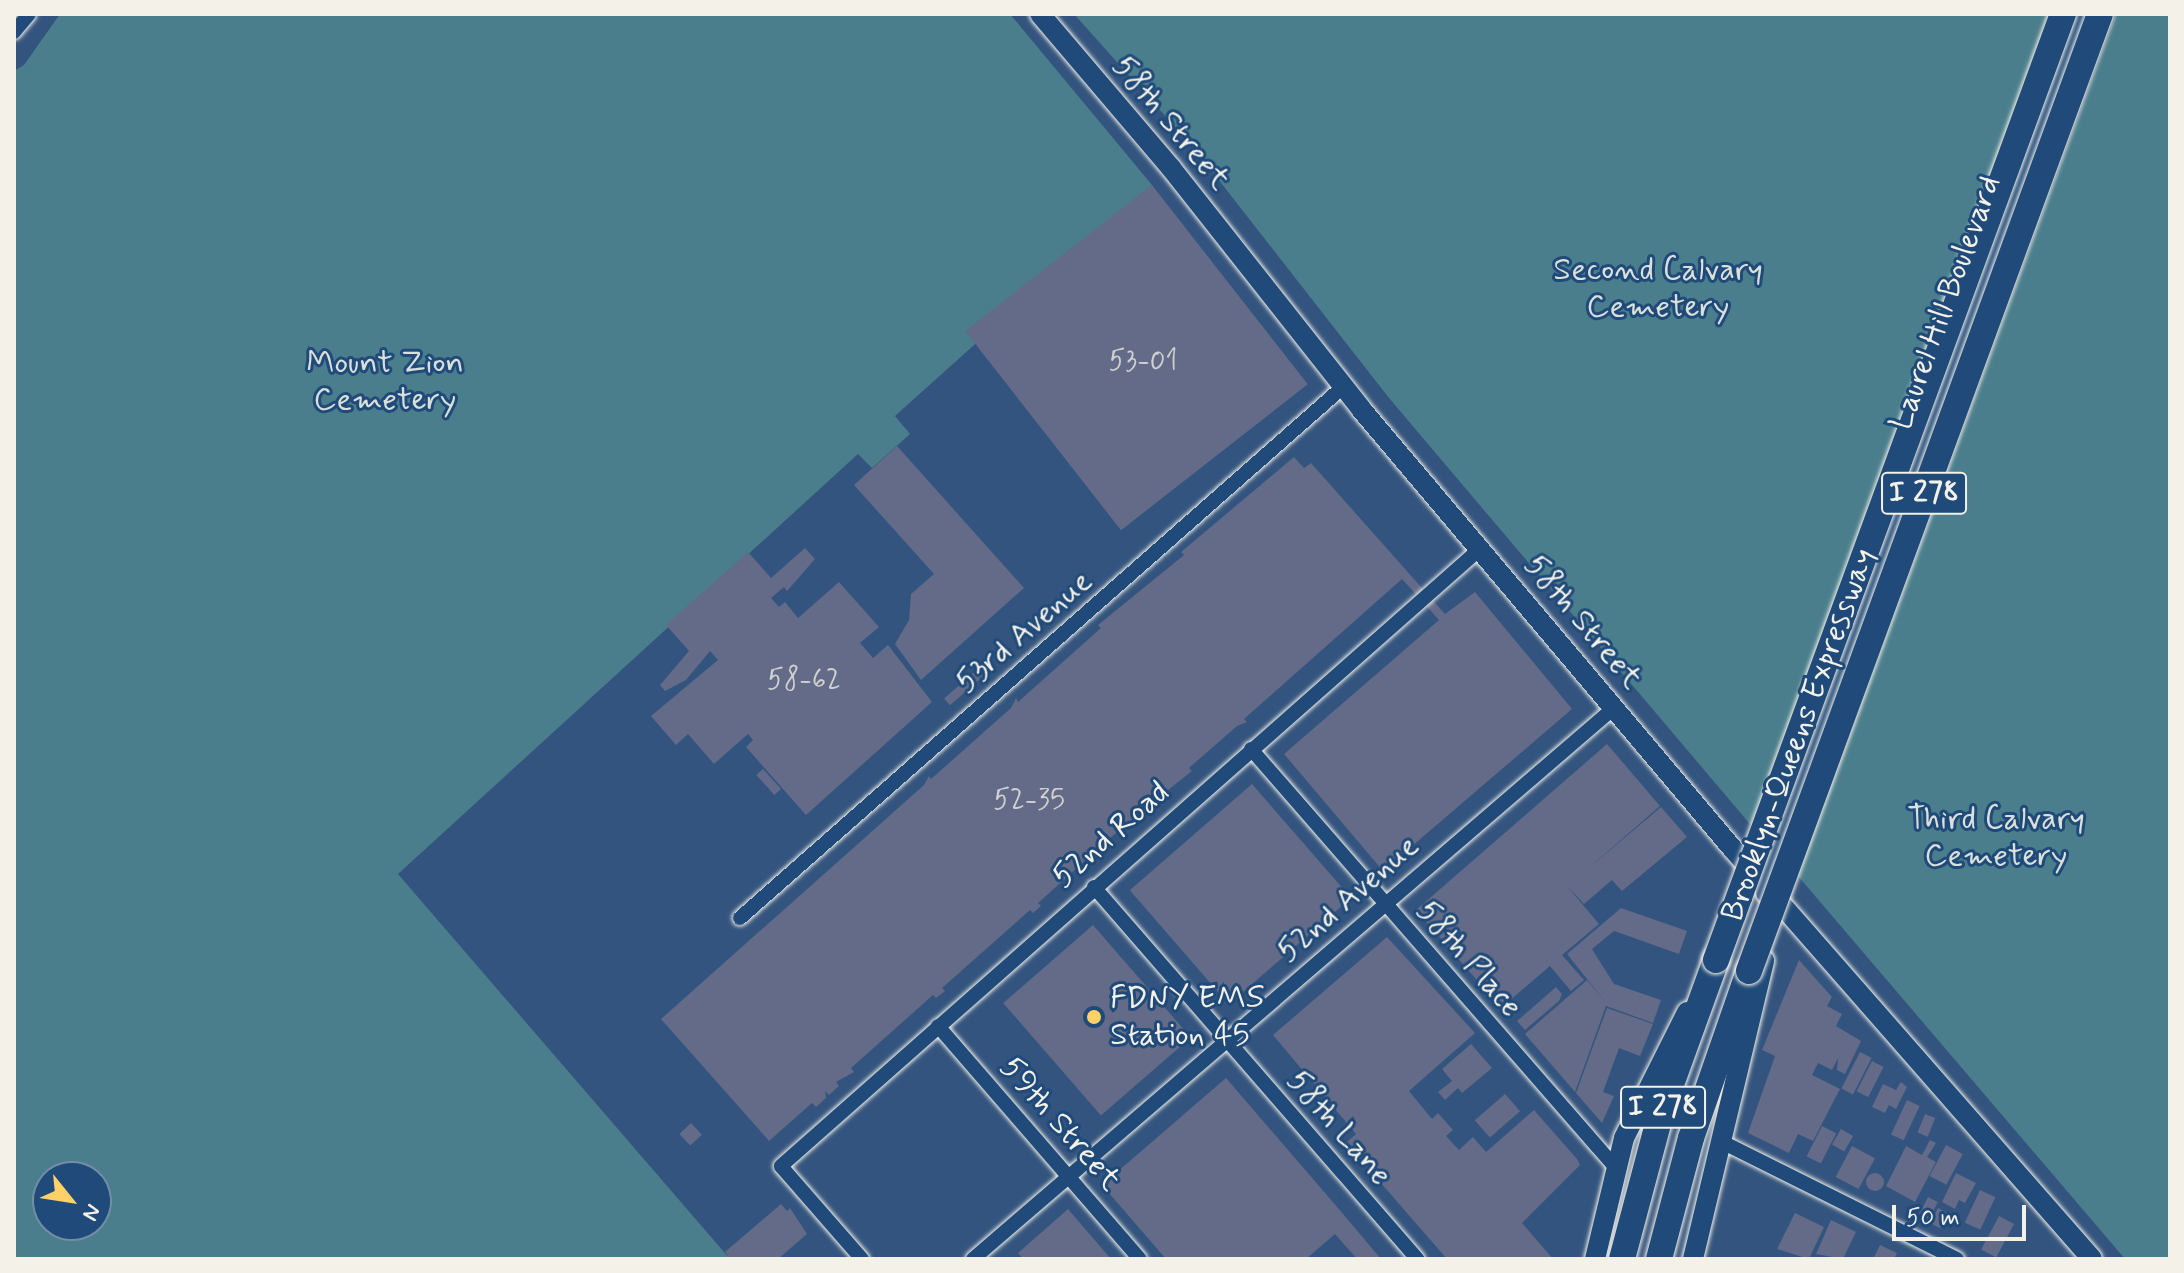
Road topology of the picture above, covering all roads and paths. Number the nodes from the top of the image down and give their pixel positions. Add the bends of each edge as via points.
1 (29, 14) edge
2 (1040, 14) edge
3 (2063, 14) edge
4 (2084, 14) edge
5 (2100, 14) edge
6 (14, 32) edge
7 (1344, 386) junction
8 (1481, 548) junction
9 (1615, 707) junction
10 (1251, 749) junction
11 (1765, 883) junction
12 (1094, 887) junction
13 (1384, 905) junction
14 (740, 918) dead end
15 (938, 1026) junction
16 (1226, 1041) junction
17 (1720, 1141) junction
18 (1616, 1168) junction
19 (1068, 1178) junction
20 (2082, 1256) edge
21 (862, 1259) edge
22 (973, 1259) edge
23 (1140, 1259) edge
24 (1417, 1259) edge
25 (1595, 1259) edge
26 (1622, 1259) edge
27 (1659, 1259) edge
28 (1693, 1259) edge
29 (1957, 1259) edge

1 - 6 street
2 - 7 main road, 58th Street
3 - 26 highway, Brooklyn-Queens Expressway / I 278, bridge via 1661,1112
4 - 11 main road, Laurel Hill Boulevard
5 - 27 highway, Brooklyn-Queens Expressway / I 278, bridge via 1700,1108
7 - 8 main road, 58th Street
7 - 14 street, 53rd Avenue
8 - 9 main road, 58th Street
8 - 10 street, 52nd Road
9 - 11 main road, 58th Street
9 - 13 street, 52nd Avenue
10 - 12 street, 52nd Road
10 - 13 street, 58th Place
11 - 17 main road, Laurel Hill Boulevard via 1770,935
11 - 18 main road, Laurel Hill Boulevard via 1745,901 1638,1104
11 - 20 main road, 58th Street
12 - 15 street, 52nd Road
12 - 16 street, 58th Lane
13 - 16 street, 52nd Avenue
13 - 18 street, 58th Place
15 - 19 street, 59th Street
15 - 21 street, 52nd Road via 781,1166
16 - 19 street, 52nd Avenue
16 - 24 street, 58th Lane
17 - 28 main road, Laurel Hill Boulevard
17 - 29 street
18 - 25 main road, Laurel Hill Boulevard
19 - 22 street, 52nd Avenue
19 - 23 street, 59th Street

